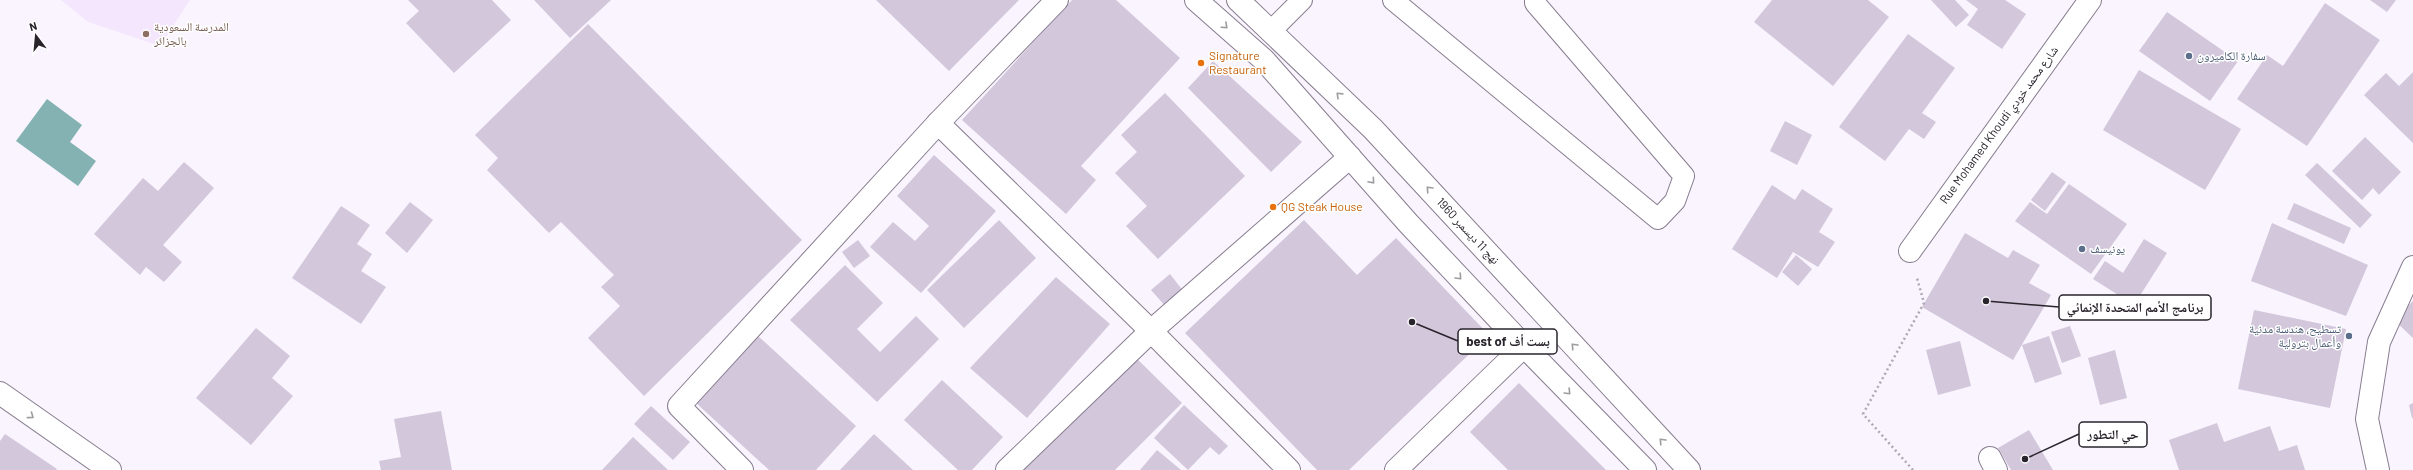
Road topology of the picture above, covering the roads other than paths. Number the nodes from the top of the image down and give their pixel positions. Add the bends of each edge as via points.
1 (1058, 0) edge
2 (1196, 0) edge
3 (1238, 0) edge
4 (1302, 0) edge
5 (1393, 0) edge
6 (1535, 0) edge
7 (2090, 0) edge
8 (1272, 30) junction
9 (938, 123) junction
10 (1350, 157) junction
11 (1910, 251) road end
12 (2413, 267) edge
13 (1151, 331) junction
14 (1524, 346) junction
15 (0, 393) edge
16 (110, 470) edge
17 (742, 470) edge
18 (1007, 470) edge
19 (1289, 470) edge
20 (1396, 470) edge
21 (1645, 470) edge
22 (1689, 470) edge
23 (2378, 470) edge

1 - 9 street
2 -> 10 street via 1264,60
3 - 8 street, نهج 11 ديسمبر 1960
4 - 8 lane
5 - 6 lane via 1658,219 1675,201 1684,176
7 - 11 street, Rue Mohamed Khoudi شارع محمد خودي
22 -> 8 street, نهج 11 ديسمبر 1960 via 1373,129
9 - 13 street
9 - 17 street via 679,406
10 - 13 street
10 -> 14 street via 1408,223
12 - 23 street via 2379,342 2367,419
13 - 18 street
13 - 19 street
14 - 20 street
14 -> 21 street
15 -> 16 street

